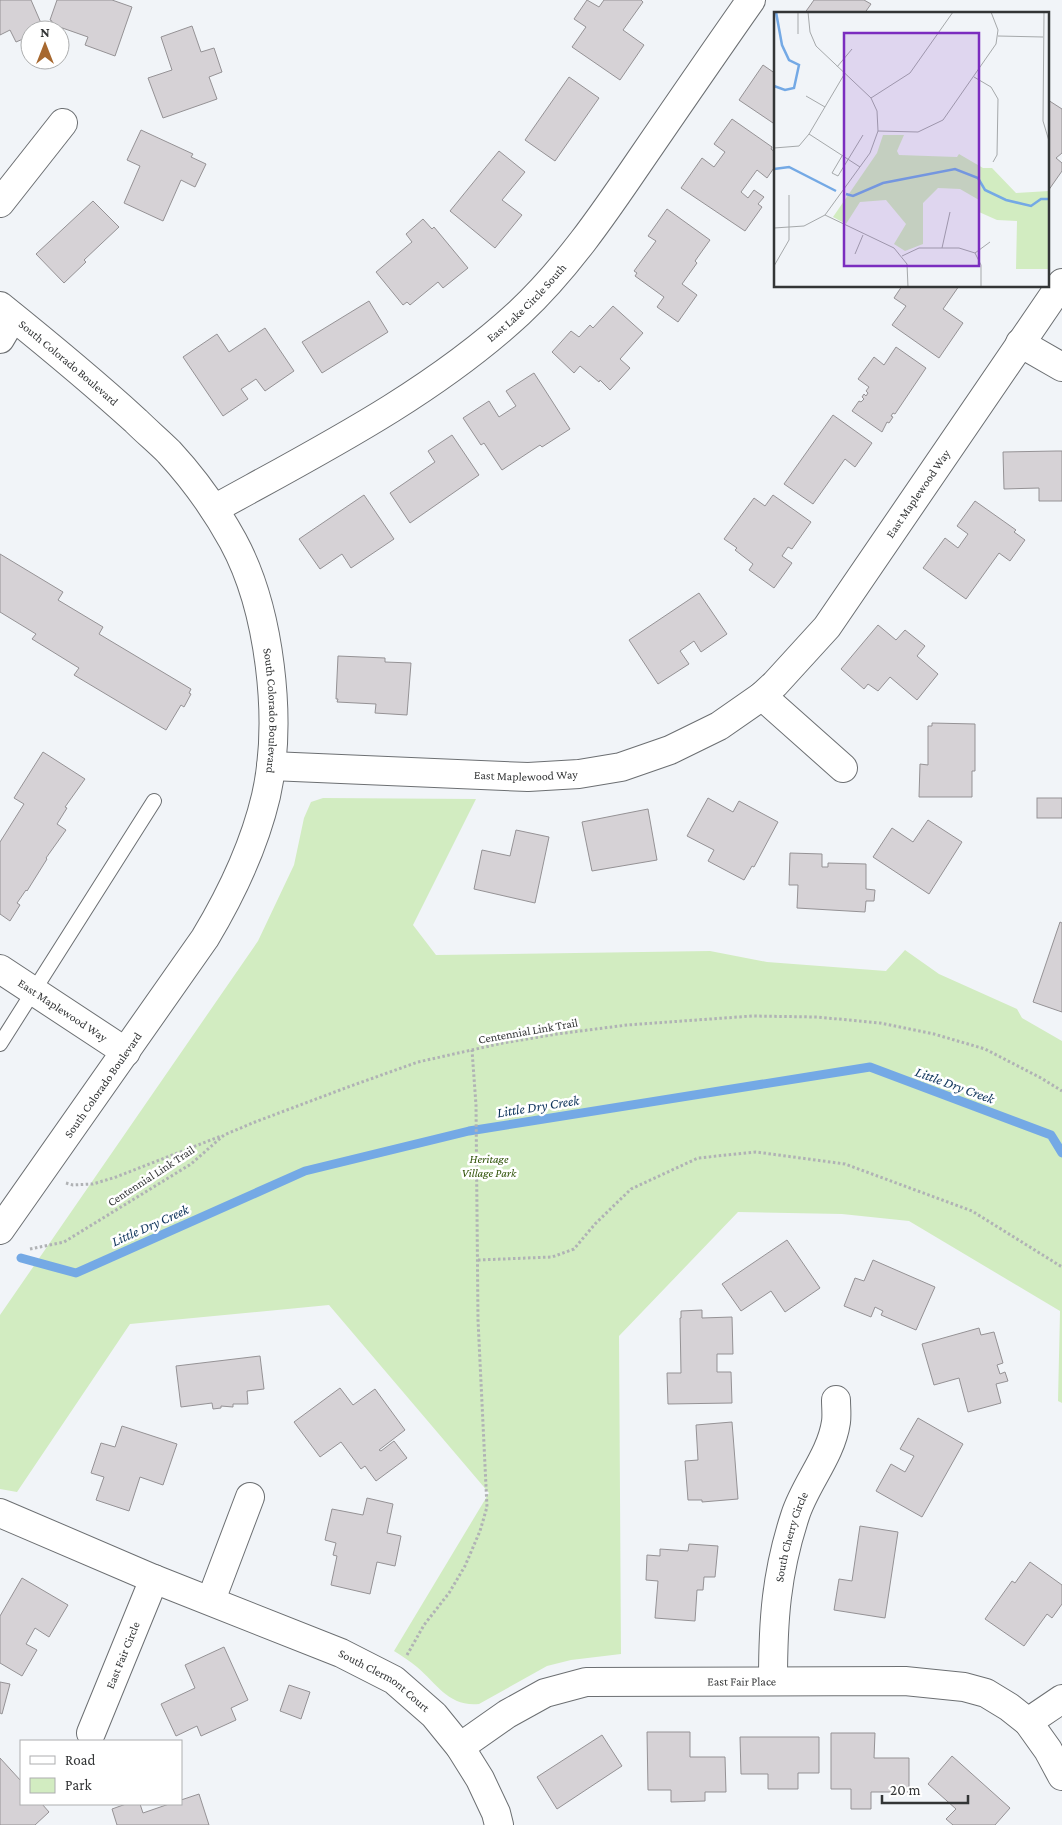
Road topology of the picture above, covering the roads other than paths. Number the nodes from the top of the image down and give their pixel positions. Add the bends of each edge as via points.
1 (751, 0) edge
2 (63, 123) dead end
3 (0, 203) edge
4 (1062, 282) edge
5 (4, 321) edge
6 (1020, 343) junction
7 (1062, 368) edge
8 (214, 509) junction
9 (762, 696) junction
10 (271, 766) junction
11 (843, 768) dead end
12 (154, 801) dead end
13 (0, 969) edge
14 (34, 991) junction
15 (0, 1044) edge
16 (126, 1052) junction
17 (5, 1223) edge
18 (836, 1400) dead end
19 (250, 1497) dead end
20 (0, 1513) edge
21 (154, 1579) junction
22 (211, 1600) junction
23 (773, 1681) junction
24 (1062, 1699) edge
25 (1028, 1722) junction
26 (92, 1733) dead end
27 (460, 1747) junction
28 (1062, 1776) edge
29 (499, 1825) edge

1 - 8 street, East Lake Circle South via 598,222 554,276 519,312 442,375
2 - 3 street
4 - 6 street, East Maplewood Way
5 - 8 street, South Colorado Boulevard via 86,376 169,453
6 - 7 street
6 - 9 street, East Maplewood Way via 826,627
8 - 10 street, South Colorado Boulevard via 234,543 259,611 272,691
9 - 10 street, East Maplewood Way via 719,726 670,750 621,767 579,774 528,777
9 - 11 street
10 - 16 street, South Colorado Boulevard via 258,824 228,898 206,938
12 - 14 lane
13 - 14 street, East Maplewood Way
14 - 15 lane
14 - 16 street, East Maplewood Way
16 - 17 street, South Colorado Boulevard
18 - 23 street, South Cherry Circle via 836,1422 831,1439 795,1514 781,1568 774,1619
19 - 22 street
20 - 21 street, South Clermont Court
21 - 22 street, South Clermont Court
21 - 26 street, East Fair Circle
22 - 27 street, South Clermont Court via 341,1653 394,1680 434,1715
23 - 25 street, East Fair Place via 905,1681 964,1687 986,1693
23 - 27 street, East Fair Place via 586,1682 545,1693 507,1714
24 - 25 street
25 - 28 street, East Fair Place
27 - 29 street, South Clermont Court via 480,1779

